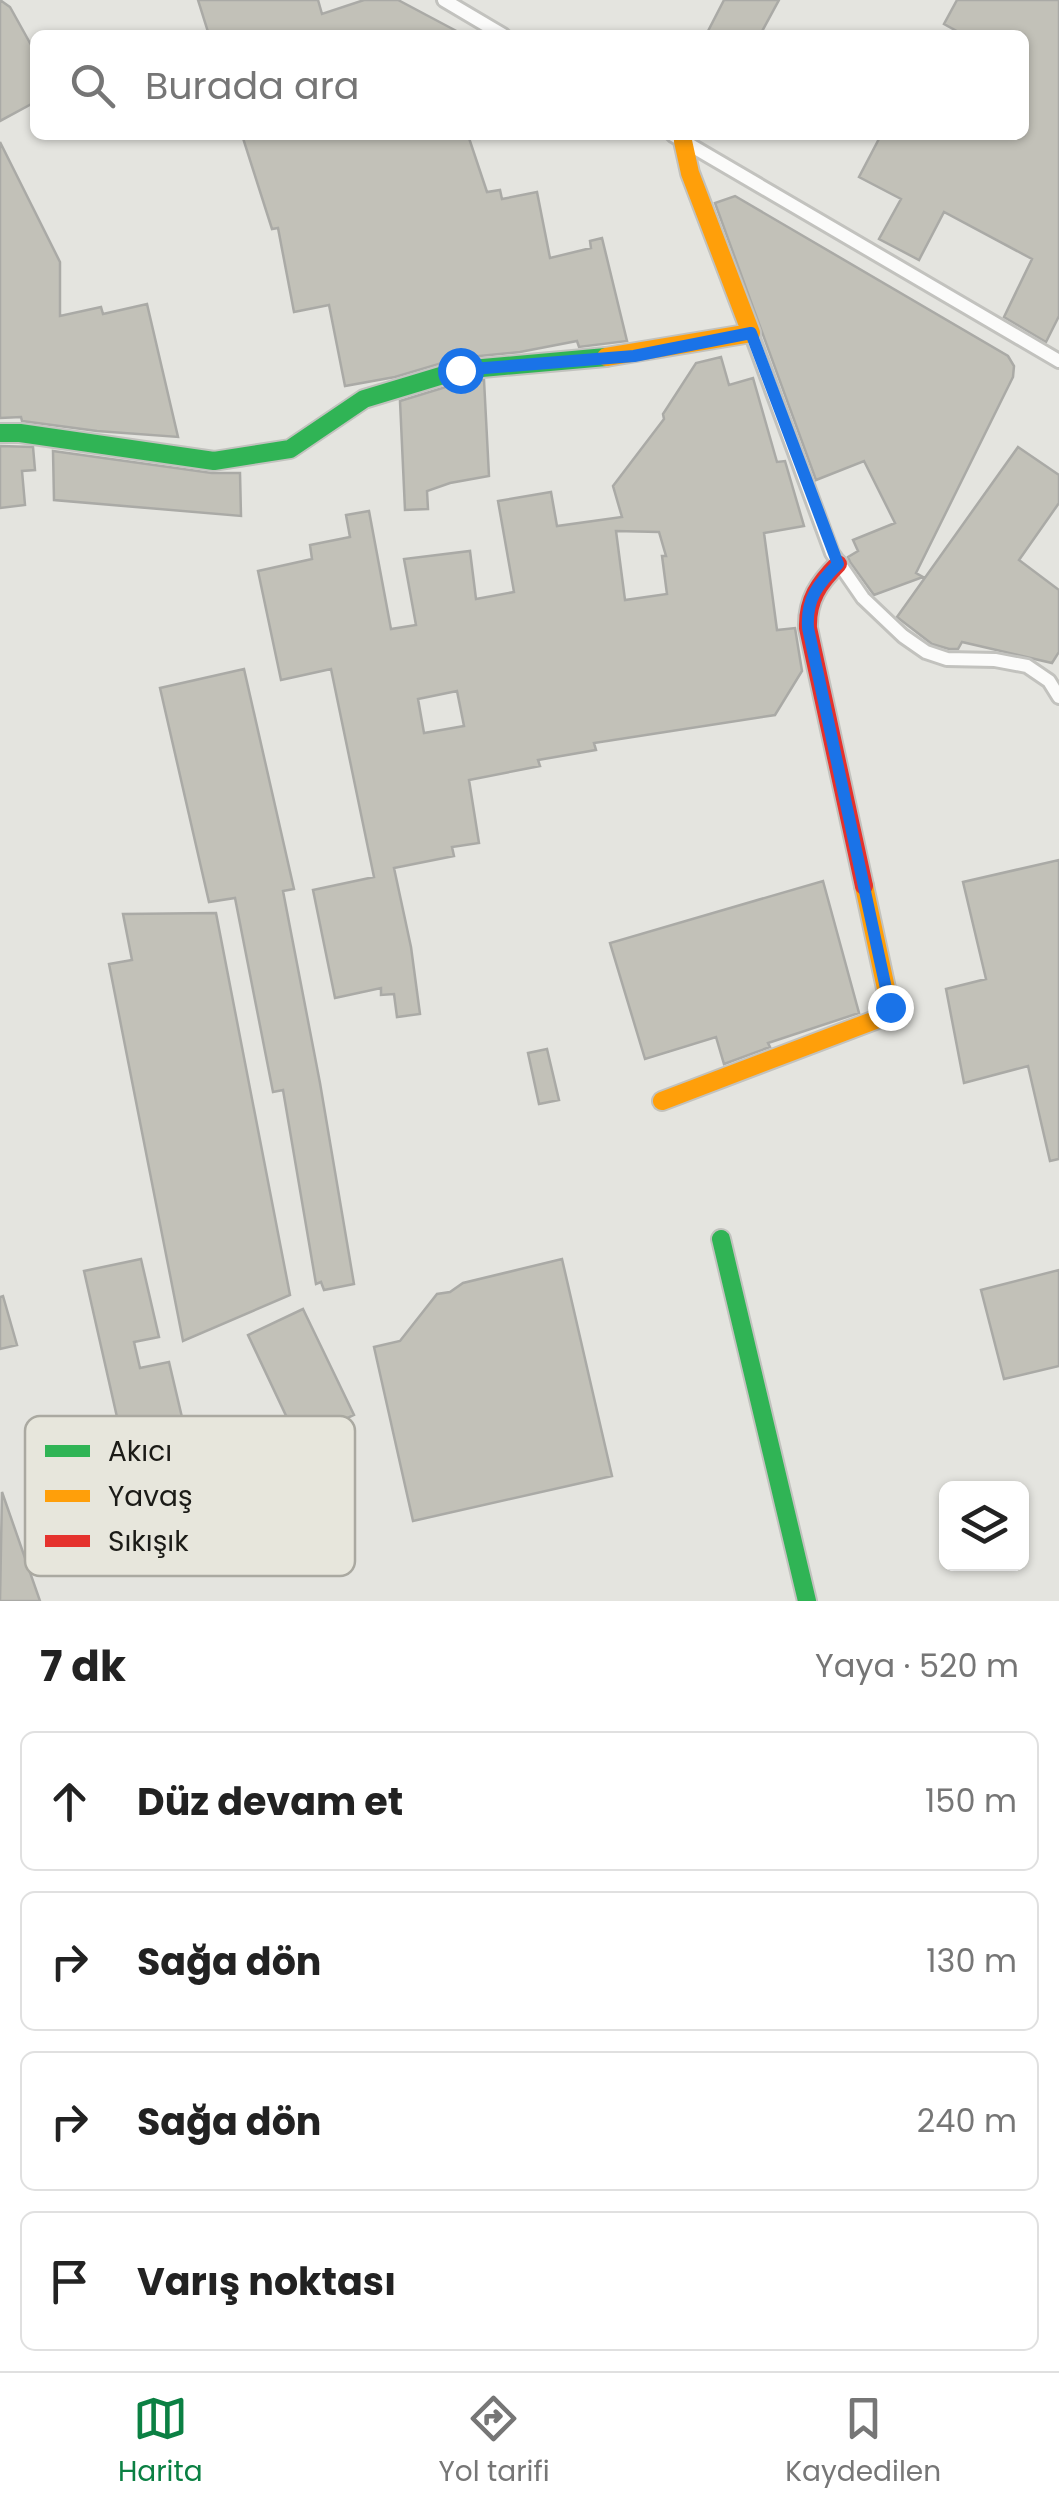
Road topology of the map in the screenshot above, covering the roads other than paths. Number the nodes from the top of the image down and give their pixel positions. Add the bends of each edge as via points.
1 (444, 0) edge
2 (495, 30) edge
3 (679, 140) edge
4 (681, 140) edge
5 (751, 333) junction
6 (1059, 362) edge
7 (0, 433) edge
8 (838, 564) junction
9 (1059, 697) edge
10 (662, 1101) dead end
11 (721, 1239) dead end
12 (807, 1601) edge

1 - 2 street
3 - 5 street
4 - 6 street
5 - 7 street via 634,356 460,370 364,399 290,449 214,462
5 - 8 street
8 - 9 street via 862,598 926,652 1027,666 1049,680
8 - 10 street via 813,593 808,628 890,1007 883,1017
11 - 12 street

